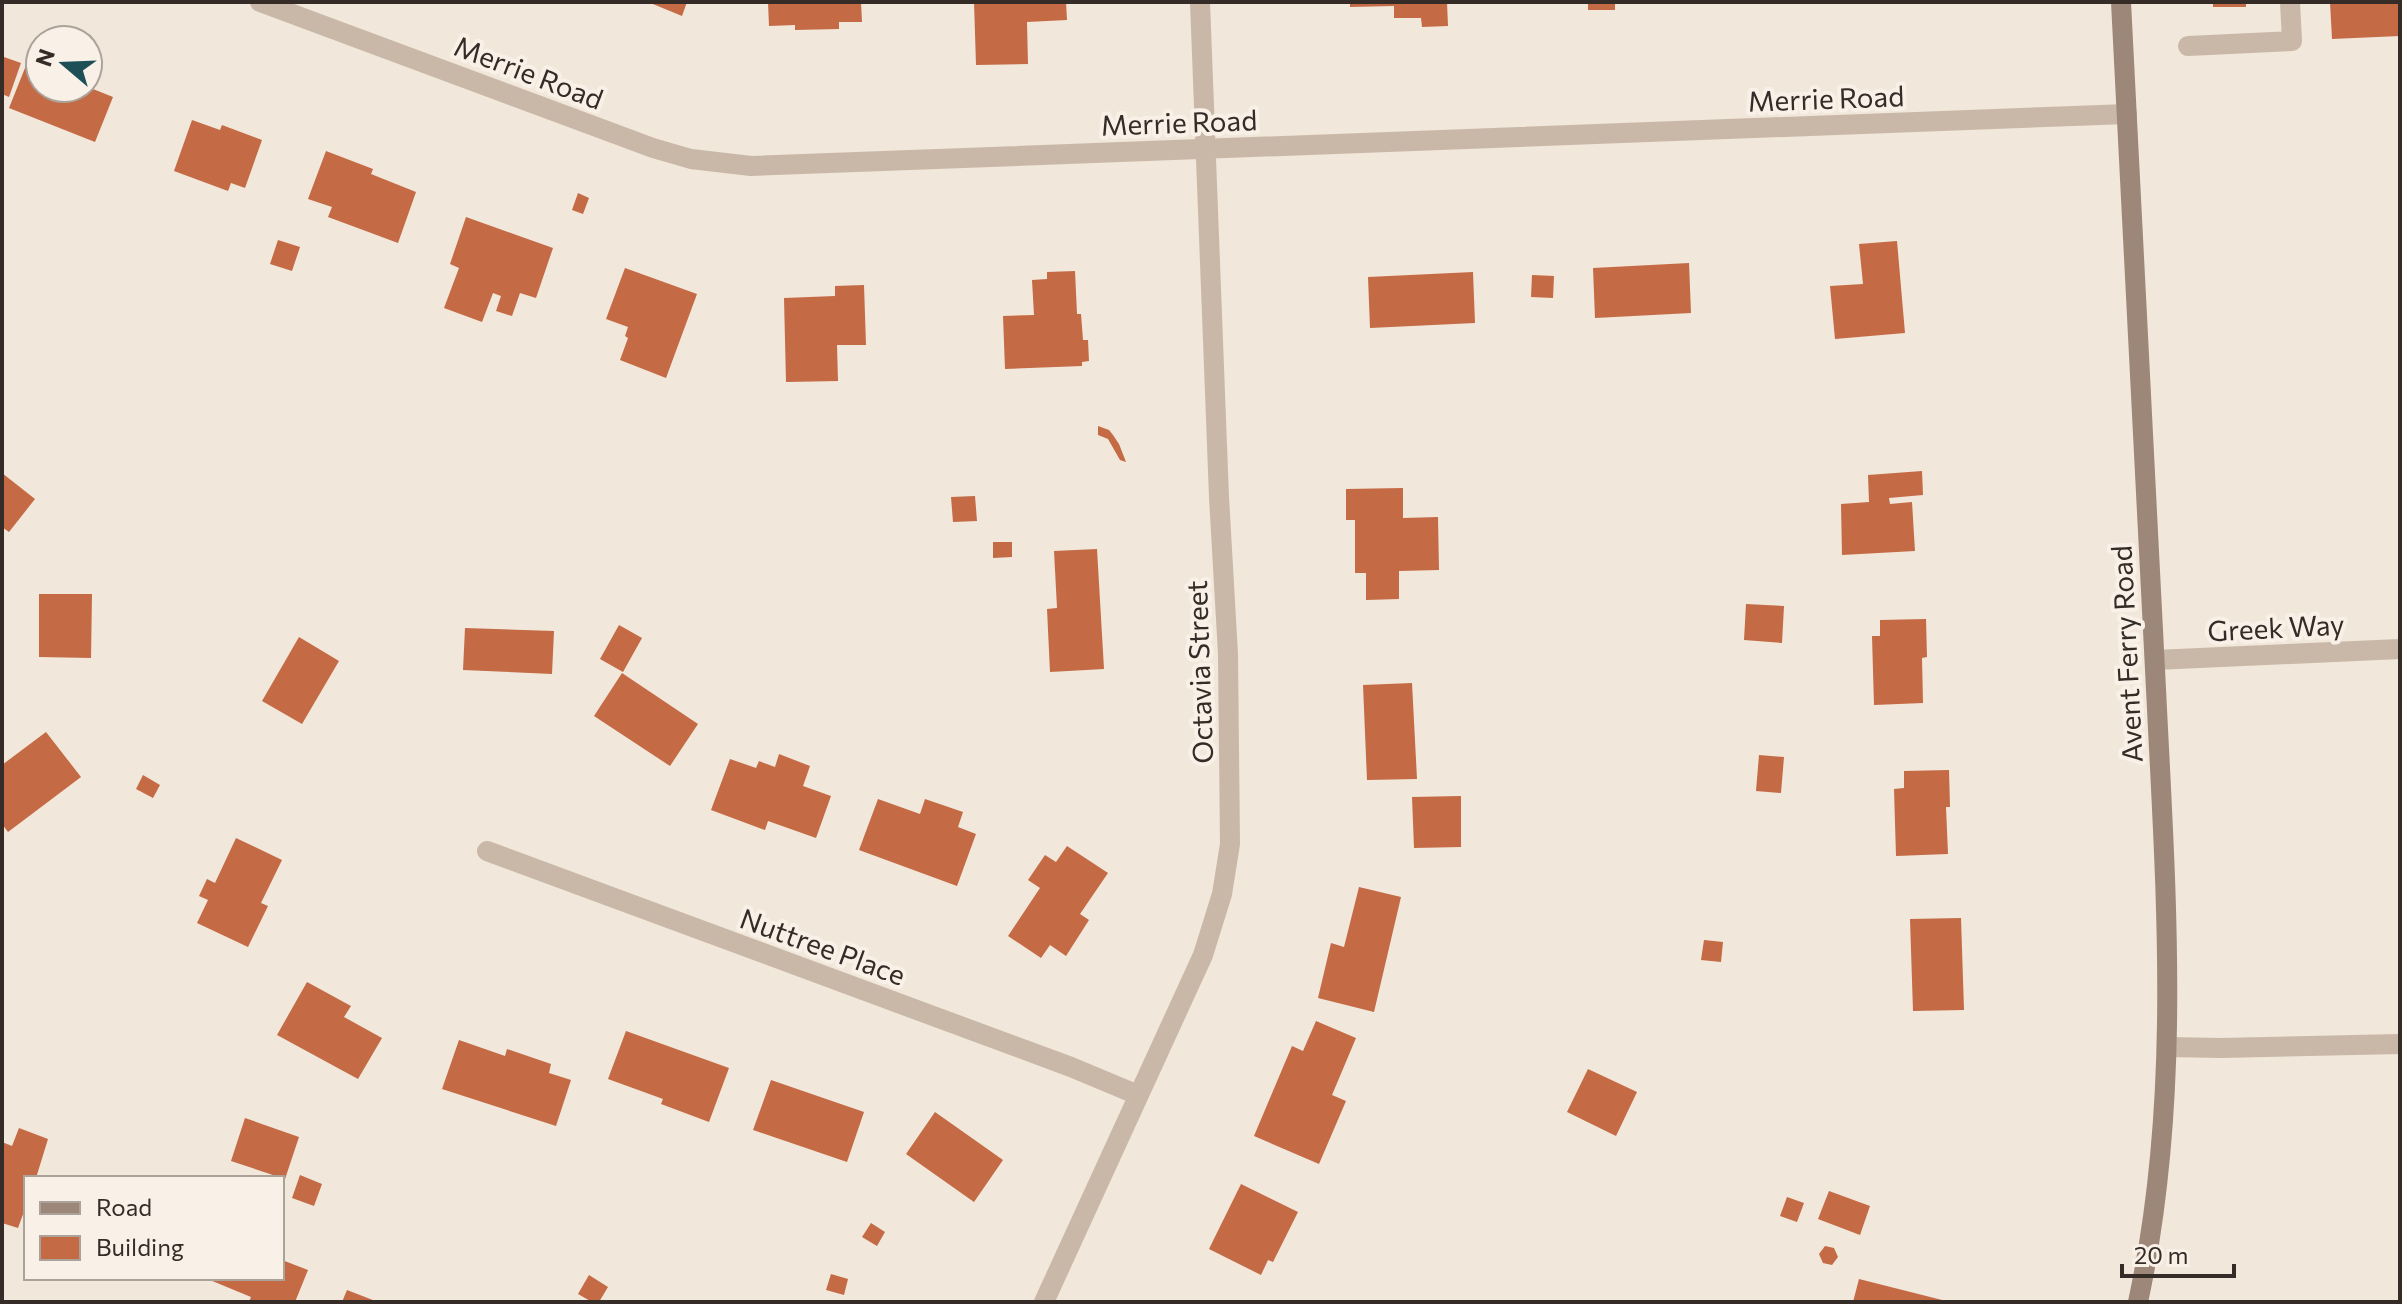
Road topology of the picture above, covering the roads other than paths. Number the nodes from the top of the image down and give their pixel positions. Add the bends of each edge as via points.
1 (260, 2) edge
2 (1200, 2) edge
3 (2121, 2) edge
4 (2290, 2) edge
5 (2188, 46) dead end
6 (2127, 114) junction
7 (1206, 150) junction
8 (2400, 649) edge
9 (2155, 660) junction
10 (487, 851) dead end
11 (2400, 1044) edge
12 (2168, 1047) junction
13 (1138, 1095) junction
14 (1044, 1302) edge
15 (2138, 1302) edge

1 - 7 street, Merrie Road via 691,159 751,166
2 - 7 street, Octavia Street
3 - 6 main road, Avent Ferry Road
4 - 5 street via 2292,41
6 - 7 street, Merrie Road
6 - 9 main road, Avent Ferry Road
7 - 13 street, Octavia Street via 1228,654 1230,844 1222,894 1203,955
8 - 9 street, Greek Way
9 - 12 main road, Avent Ferry Road
10 - 13 street, Nuttree Place
11 - 12 street
12 - 15 main road, Avent Ferry Road via 2160,1168
13 - 14 street, Octavia Street

